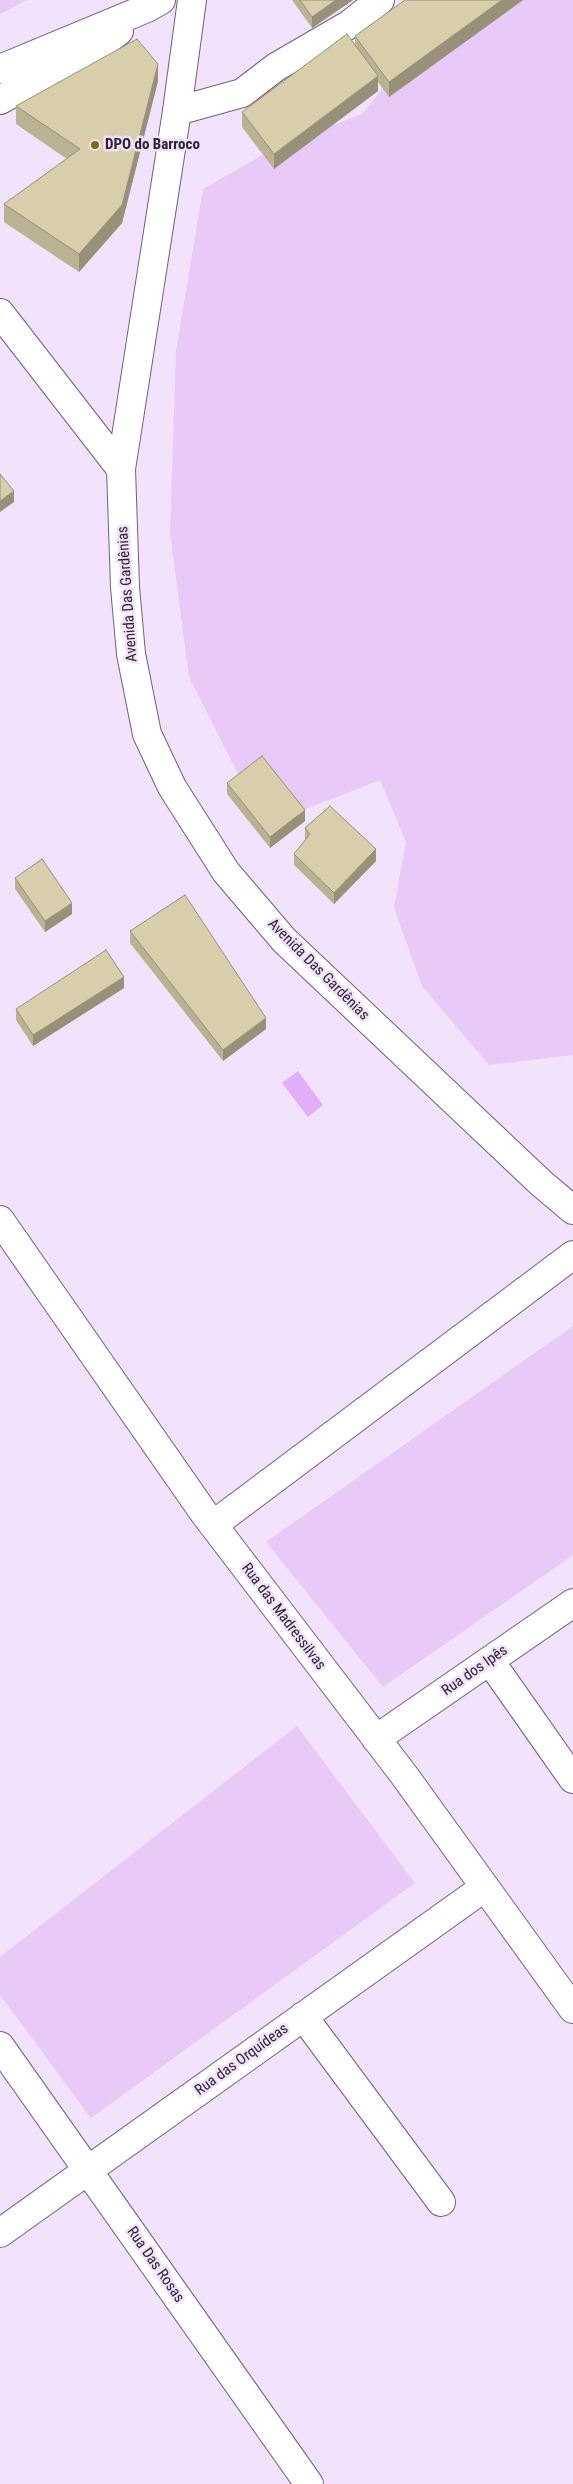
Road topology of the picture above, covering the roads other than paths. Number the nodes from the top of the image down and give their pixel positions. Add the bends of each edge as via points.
1 (192, 0) edge
2 (380, 0) edge
3 (154, 4) edge
4 (0, 69) edge
5 (0, 100) edge
6 (177, 111) junction
7 (0, 313) edge
8 (121, 469) junction
9 (573, 1210) edge
10 (0, 1220) edge
11 (573, 1255) edge
12 (213, 1525) junction
13 (573, 1603) edge
14 (490, 1661) junction
15 (376, 1739) junction
16 (573, 1778) edge
17 (485, 1887) junction
18 (573, 2009) edge
19 (303, 2016) junction
20 (0, 2046) edge
21 (88, 2170) junction
22 (442, 2202) dead end
23 (0, 2233) edge
24 (309, 2484) edge

1 - 6 street, Avenida Das Gardênias
2 - 6 street via 350,24 276,67 242,93
3 - 4 street
3 - 5 street via 102,44
6 - 8 street, Avenida Das Gardênias
7 - 8 street
8 - 9 street, Avenida Das Gardênias via 131,654 147,734 172,787 226,872 284,940 534,1177
10 - 12 street, Rua das Madressilvas
11 - 12 street
12 - 15 street, Rua das Madressilvas
13 - 14 street, Rua dos Ipês
14 - 15 street, Rua dos Ipês
14 - 16 street
15 - 17 street, Rua das Madressilvas
17 - 18 street, Rua das Madressilvas
17 - 19 street, Rua das Orquídeas
19 - 21 street, Rua das Orquídeas
19 - 22 street
20 - 21 street, Rua Das Rosas
21 - 23 street, Rua das Orquídeas
21 - 24 street, Rua Das Rosas

